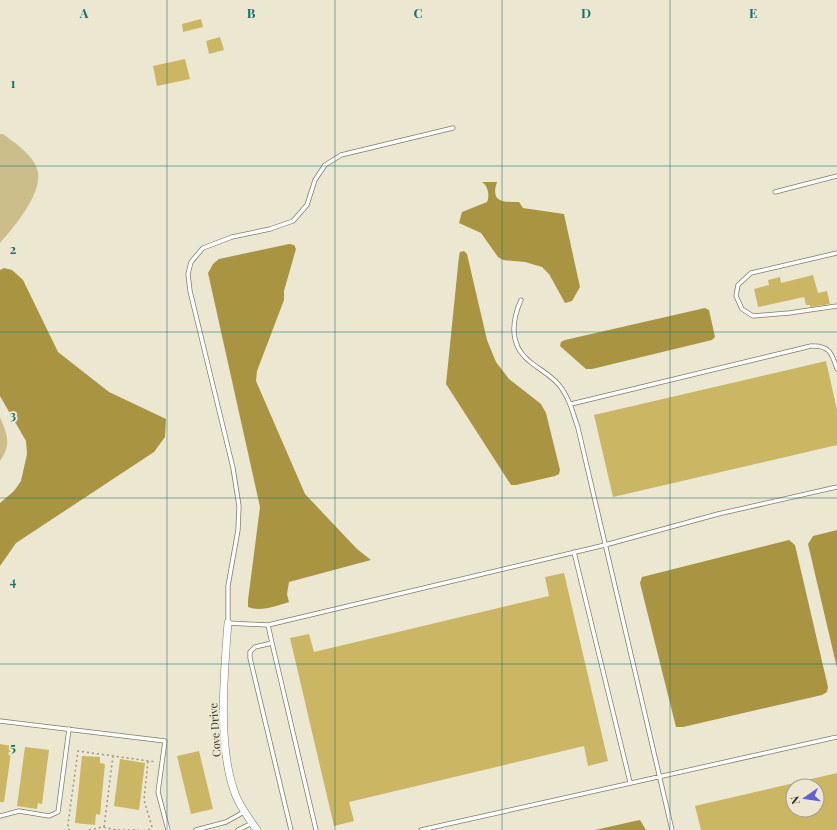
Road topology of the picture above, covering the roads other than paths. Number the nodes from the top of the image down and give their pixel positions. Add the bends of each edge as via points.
1 (453, 128) dead end
2 (837, 176) edge
3 (775, 192) dead end
4 (837, 253) edge
5 (521, 300) dead end
6 (837, 306) edge
7 (837, 369) edge
8 (571, 404) junction
9 (837, 487) edge
10 (605, 545) junction
11 (574, 552) junction
12 (228, 623) junction
13 (268, 625) junction
14 (272, 643) junction
15 (0, 721) edge
16 (69, 729) junction
17 (837, 737) edge
18 (660, 775) junction
19 (630, 782) junction
20 (244, 812) junction
21 (0, 816) edge
22 (252, 824) junction
23 (168, 830) edge
24 (196, 830) edge
25 (238, 830) edge
26 (257, 830) edge
27 (291, 830) edge
28 (316, 830) edge
29 (421, 830) edge
30 (672, 830) edge

1 - 12 lane via 341,155 325,165 315,180 307,205 292,221 270,229 232,236 203,248 191,262 188,274 190,291 233,468 239,506 238,530 228,586
2 - 3 lane
4 - 6 lane via 751,273 738,285 736,296 742,309 753,316
5 - 8 lane via 513,323 515,342 526,359 559,385
7 - 8 lane via 828,350 820,346 811,346
8 - 10 lane
9 - 10 lane via 718,514
10 - 11 lane
10 - 18 lane
11 - 13 lane
11 - 19 lane
12 - 13 lane
12 - 20 street, Cove Drive via 223,684 226,742 232,781
13 - 14 lane
14 - 27 lane via 255,647 250,652 250,658
14 - 28 lane
15 - 16 lane
16 - 21 lane via 58,812 49,816 19,811
16 - 23 lane via 164,741 158,792
17 - 18 lane
18 - 19 lane
18 - 30 lane
19 - 29 lane
20 - 22 street, Cove Drive
20 - 24 lane via 226,822
22 - 25 lane
22 - 26 street, Cove Drive

